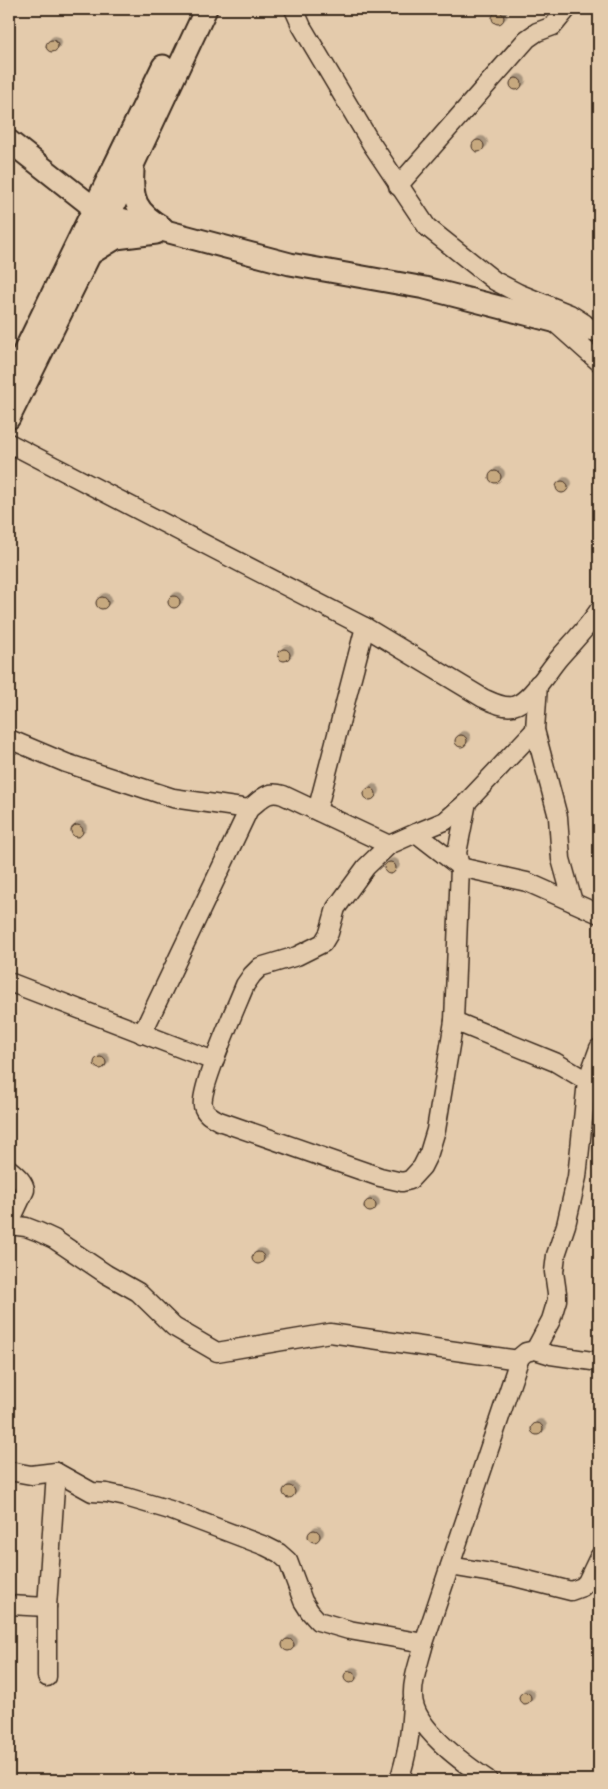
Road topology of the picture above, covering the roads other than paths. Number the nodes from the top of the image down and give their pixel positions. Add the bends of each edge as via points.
1 (192, 9) edge
2 (206, 9) edge
3 (294, 9) edge
4 (567, 9) edge
5 (9, 141) edge
6 (133, 165) junction
7 (398, 186) junction
8 (101, 212) junction
9 (171, 232) junction
10 (90, 254) junction
11 (553, 321) junction
12 (595, 330) edge
13 (599, 362) edge
14 (9, 383) edge
15 (9, 418) edge
16 (9, 443) edge
17 (599, 610) edge
18 (365, 627) junction
19 (538, 684) junction
20 (535, 730) junction
21 (9, 739) edge
22 (467, 802) junction
23 (250, 809) junction
24 (317, 810) junction
25 (416, 833) junction
26 (390, 845) junction
27 (460, 866) junction
28 (573, 902) junction
29 (599, 914) edge
30 (9, 982) edge
31 (454, 1021) junction
32 (142, 1034) junction
33 (599, 1048) edge
34 (214, 1060) junction
35 (586, 1081) junction
36 (9, 1169) edge
37 (9, 1225) edge
38 (535, 1350) junction
39 (519, 1360) junction
40 (599, 1362) edge
41 (9, 1471) edge
42 (56, 1472) junction
43 (599, 1556) edge
44 (450, 1566) junction
45 (9, 1605) edge
46 (47, 1607) junction
47 (424, 1643) junction
48 (47, 1677) dead end
49 (412, 1697) junction
50 (399, 1780) edge
51 (488, 1780) edge

1 - 8 street
2 - 6 street
3 - 7 street
4 - 7 street via 553,26 527,39
5 - 8 street
6 - 8 street
6 - 9 street via 133,192 141,211
7 - 12 street via 427,227 495,281 570,314
8 - 9 street
8 - 10 street
8 - 14 street
9 - 10 street via 116,238
9 - 11 street via 290,264 425,288
10 - 15 street
11 - 12 street
11 - 13 street
16 - 18 street
17 - 19 street
18 - 19 street via 498,705 520,703
18 - 24 street
19 - 20 street
20 - 22 street
20 - 28 street via 558,817 561,859
21 - 23 street via 66,763 173,798
22 - 25 street via 444,821
22 - 27 street via 457,853
23 - 24 street via 274,792
23 - 32 street
24 - 26 street
25 - 26 street
25 - 27 street
26 - 34 street via 366,867 336,908 323,943 286,960 260,967 252,975
27 - 28 street via 527,882
27 - 31 street
28 - 29 street
30 - 32 street
31 - 34 street via 436,1130 429,1152 417,1174 402,1182 210,1116 202,1104
31 - 35 street via 555,1062
32 - 34 street
33 - 35 street
35 - 38 street via 577,1177 556,1255 557,1300 551,1320
36 - 37 street via 21,1180 25,1190
37 - 39 street via 39,1232 54,1240 138,1292 174,1327 217,1352 330,1334
38 - 39 street via 523,1354
38 - 40 street
39 - 44 street
41 - 42 street via 31,1475
42 - 46 street
42 - 47 street via 92,1492 126,1497 170,1510 279,1552 288,1561 303,1600 318,1621 349,1630
43 - 44 street via 587,1582 571,1591
44 - 47 street
45 - 46 street
46 - 48 street
47 - 49 street
49 - 50 street via 410,1740
49 - 51 street via 422,1720 434,1736

